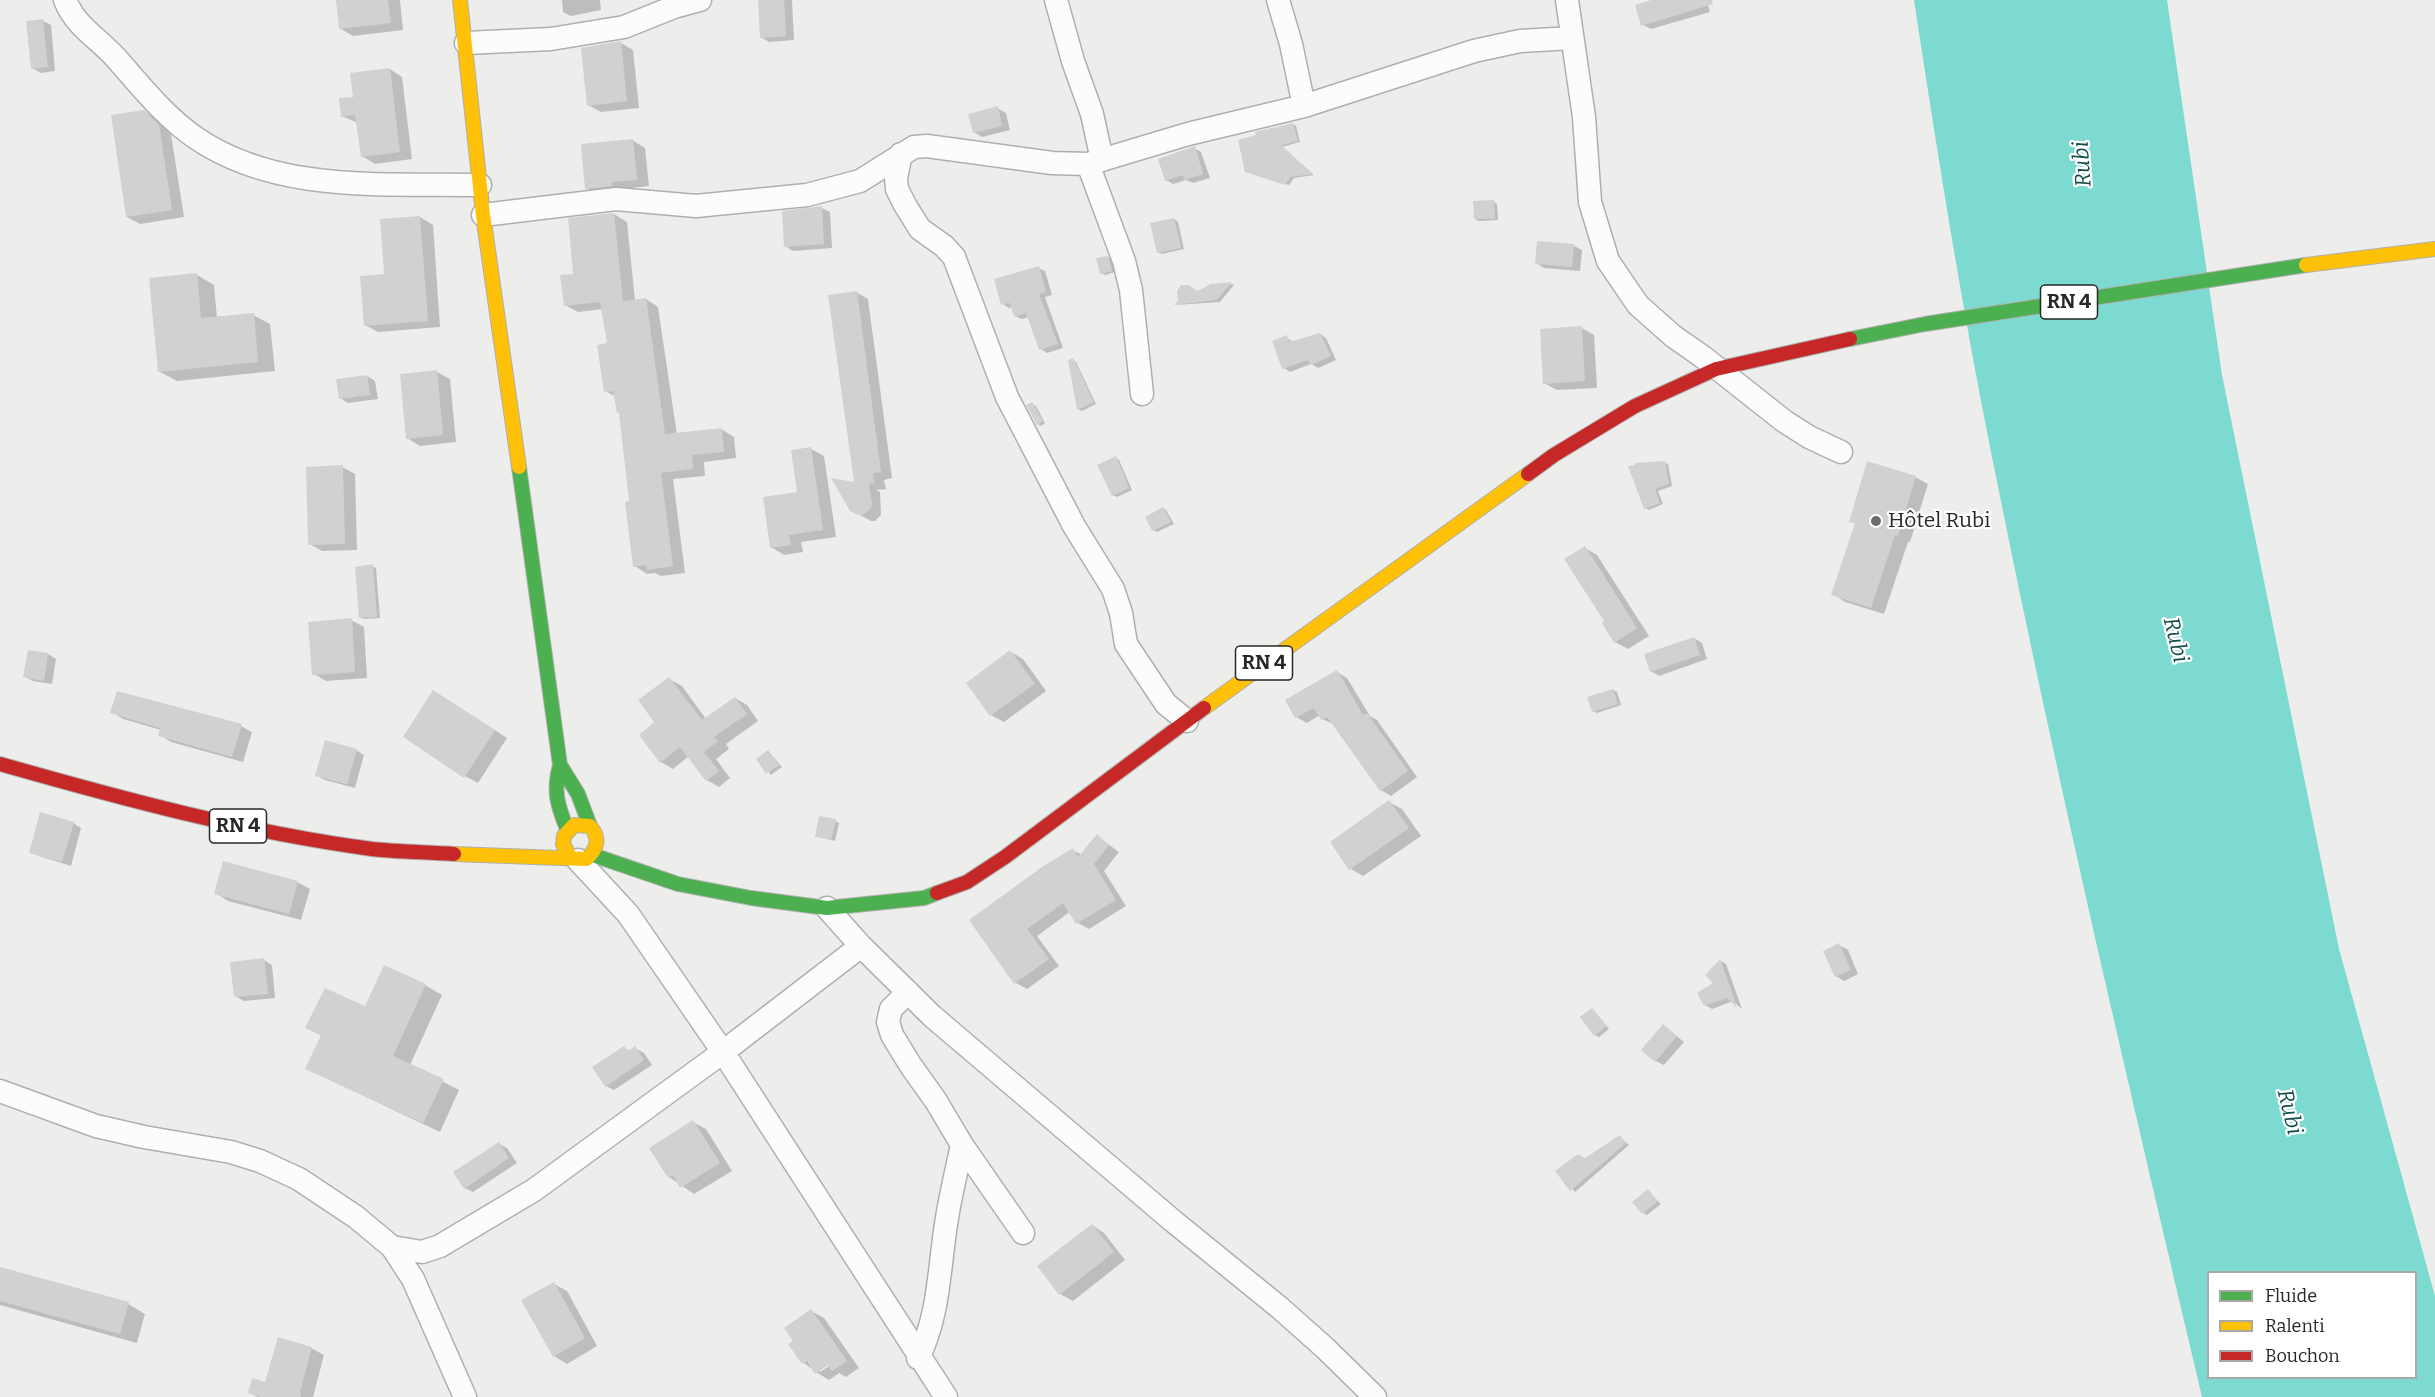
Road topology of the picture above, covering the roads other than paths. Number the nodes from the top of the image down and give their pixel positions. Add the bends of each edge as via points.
1 (65, 0) edge
2 (460, 0) edge
3 (700, 0) edge
4 (1056, 0) edge
5 (1278, 0) edge
6 (1567, 0) edge
7 (1572, 38) junction
8 (466, 43) junction
9 (1304, 106) junction
10 (901, 154) junction
11 (1095, 162) junction
12 (860, 181) junction
13 (480, 185) junction
14 (897, 189) junction
15 (483, 215) junction
16 (2435, 249) edge
17 (1716, 369) junction
18 (1142, 394) dead end
19 (1841, 452) dead end
20 (1187, 722) junction
21 (0, 764) edge
22 (560, 765) junction
23 (590, 826) junction
24 (565, 832) junction
25 (546, 835) dead end
26 (508, 844) dead end
27 (482, 855) junction
28 (580, 857) junction
29 (827, 908) junction
30 (861, 946) junction
31 (908, 992) junction
32 (723, 1052) junction
33 (0, 1091) edge
34 (962, 1145) junction
35 (1023, 1233) dead end
36 (392, 1247) junction
37 (422, 1252) junction
38 (413, 1279) junction
39 (918, 1358) junction
40 (465, 1397) edge
41 (946, 1397) edge
42 (1375, 1397) edge

1 - 13 street via 87,33 153,99 194,137 224,156 276,173 330,182
2 - 8 main road
3 - 8 street via 624,27 552,39
4 - 11 street via 1092,114
5 - 9 street
6 - 7 street
7 - 9 street via 1520,41 1474,51
7 - 17 street via 1584,117 1590,202 1608,261 1638,305
8 - 13 main road
9 - 11 street
10 - 11 street via 927,146 1052,163
10 - 12 street
10 - 14 street
11 - 18 street via 1131,290
12 - 14 street via 887,183
12 - 15 street via 768,200 696,206 616,199
13 - 15 main road
14 - 20 street via 920,229 954,257 1007,397 1074,526 1113,589 1126,644 1166,704
15 - 22 main road
16 - 17 main road, RN 4 via 1925,324
17 - 19 street via 1784,421
17 - 20 main road, RN 4 via 1635,406 1554,455
20 - 29 main road, RN 4 via 967,882 924,898
21 - 27 main road, RN 4 via 156,808 266,832 374,849
22 - 23 main road via 581,797
22 - 24 main road via 555,783
23 - 24 main road via 574,825
23 - 28 main road via 598,840 597,848
24 - 25 main road
24 - 28 main road via 562,844
26 - 27 main road, RN 4
27 - 28 main road, RN 4
28 - 29 main road, RN 4 via 678,884
28 - 32 street via 628,914
29 - 30 street
30 - 31 street
30 - 32 street
31 - 34 street via 891,1009 888,1022 892,1035
31 - 42 street via 1280,1308
32 - 37 street via 534,1190 453,1240
32 - 39 street
33 - 36 street via 96,1126 260,1161 299,1179
34 - 35 street
34 - 39 street via 933,1320
36 - 37 street
36 - 38 street
37 - 38 street
38 - 40 street
39 - 41 street

